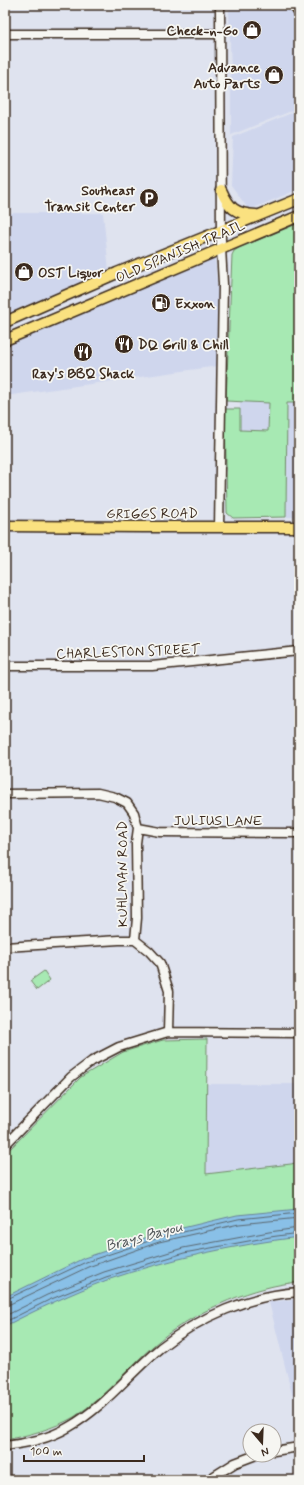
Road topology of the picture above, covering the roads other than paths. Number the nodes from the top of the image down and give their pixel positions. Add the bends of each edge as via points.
1 (220, 5) edge
2 (294, 5) edge
3 (299, 12) edge
4 (5, 34) edge
5 (220, 34) junction
6 (221, 190) junction
7 (299, 199) edge
8 (260, 215) junction
9 (299, 216) edge
10 (221, 231) junction
11 (221, 248) junction
12 (117, 273) junction
13 (123, 290) junction
14 (7, 321) edge
15 (16, 336) junction
16 (5, 340) edge
17 (5, 526) edge
18 (219, 527) junction
19 (299, 527) edge
20 (299, 651) edge
21 (5, 666) edge
22 (5, 794) edge
23 (138, 828) junction
24 (299, 833) edge
25 (135, 940) junction
26 (5, 947) edge
27 (168, 1032) junction
28 (299, 1033) edge
29 (5, 1145) edge
30 (299, 1292) edge
31 (5, 1446) edge
32 (299, 1448) edge
33 (282, 1450) edge
34 (242, 1459) edge
35 (208, 1480) edge

1 - 5 street
2 - 3 main road
4 - 5 street
5 - 6 street
6 - 8 main road via 226,201 238,212
6 - 10 street
7 - 8 main road, OLD SPANISH TRAIL
8 - 10 main road, OLD SPANISH TRAIL
9 - 11 main road, OLD SPANISH TRAIL
10 - 11 street
10 - 12 main road, OLD SPANISH TRAIL
11 - 13 main road, OLD SPANISH TRAIL
11 - 18 street via 223,284
12 - 13 main road
12 - 14 main road, OLD SPANISH TRAIL
13 - 15 main road, OLD SPANISH TRAIL
14 - 15 main road
15 - 16 main road, OLD SPANISH TRAIL
17 - 18 main road, GRIGGS ROAD
18 - 19 main road, GRIGGS ROAD
20 - 21 street, CHARLESTON STREET via 152,666
22 - 23 street, KUHLMAN ROAD via 98,793 115,797 127,803 134,813
23 - 24 street, JULIUS LANE via 160,832
23 - 25 street, KUHLMAN ROAD
25 - 26 street
25 - 27 street, KUHLMAN ROAD via 160,963 168,991
27 - 28 street
27 - 29 street via 119,1047 92,1061 71,1077
30 - 31 street via 250,1301 192,1326 161,1348 89,1414 68,1428 41,1439
32 - 33 street
34 - 35 street

